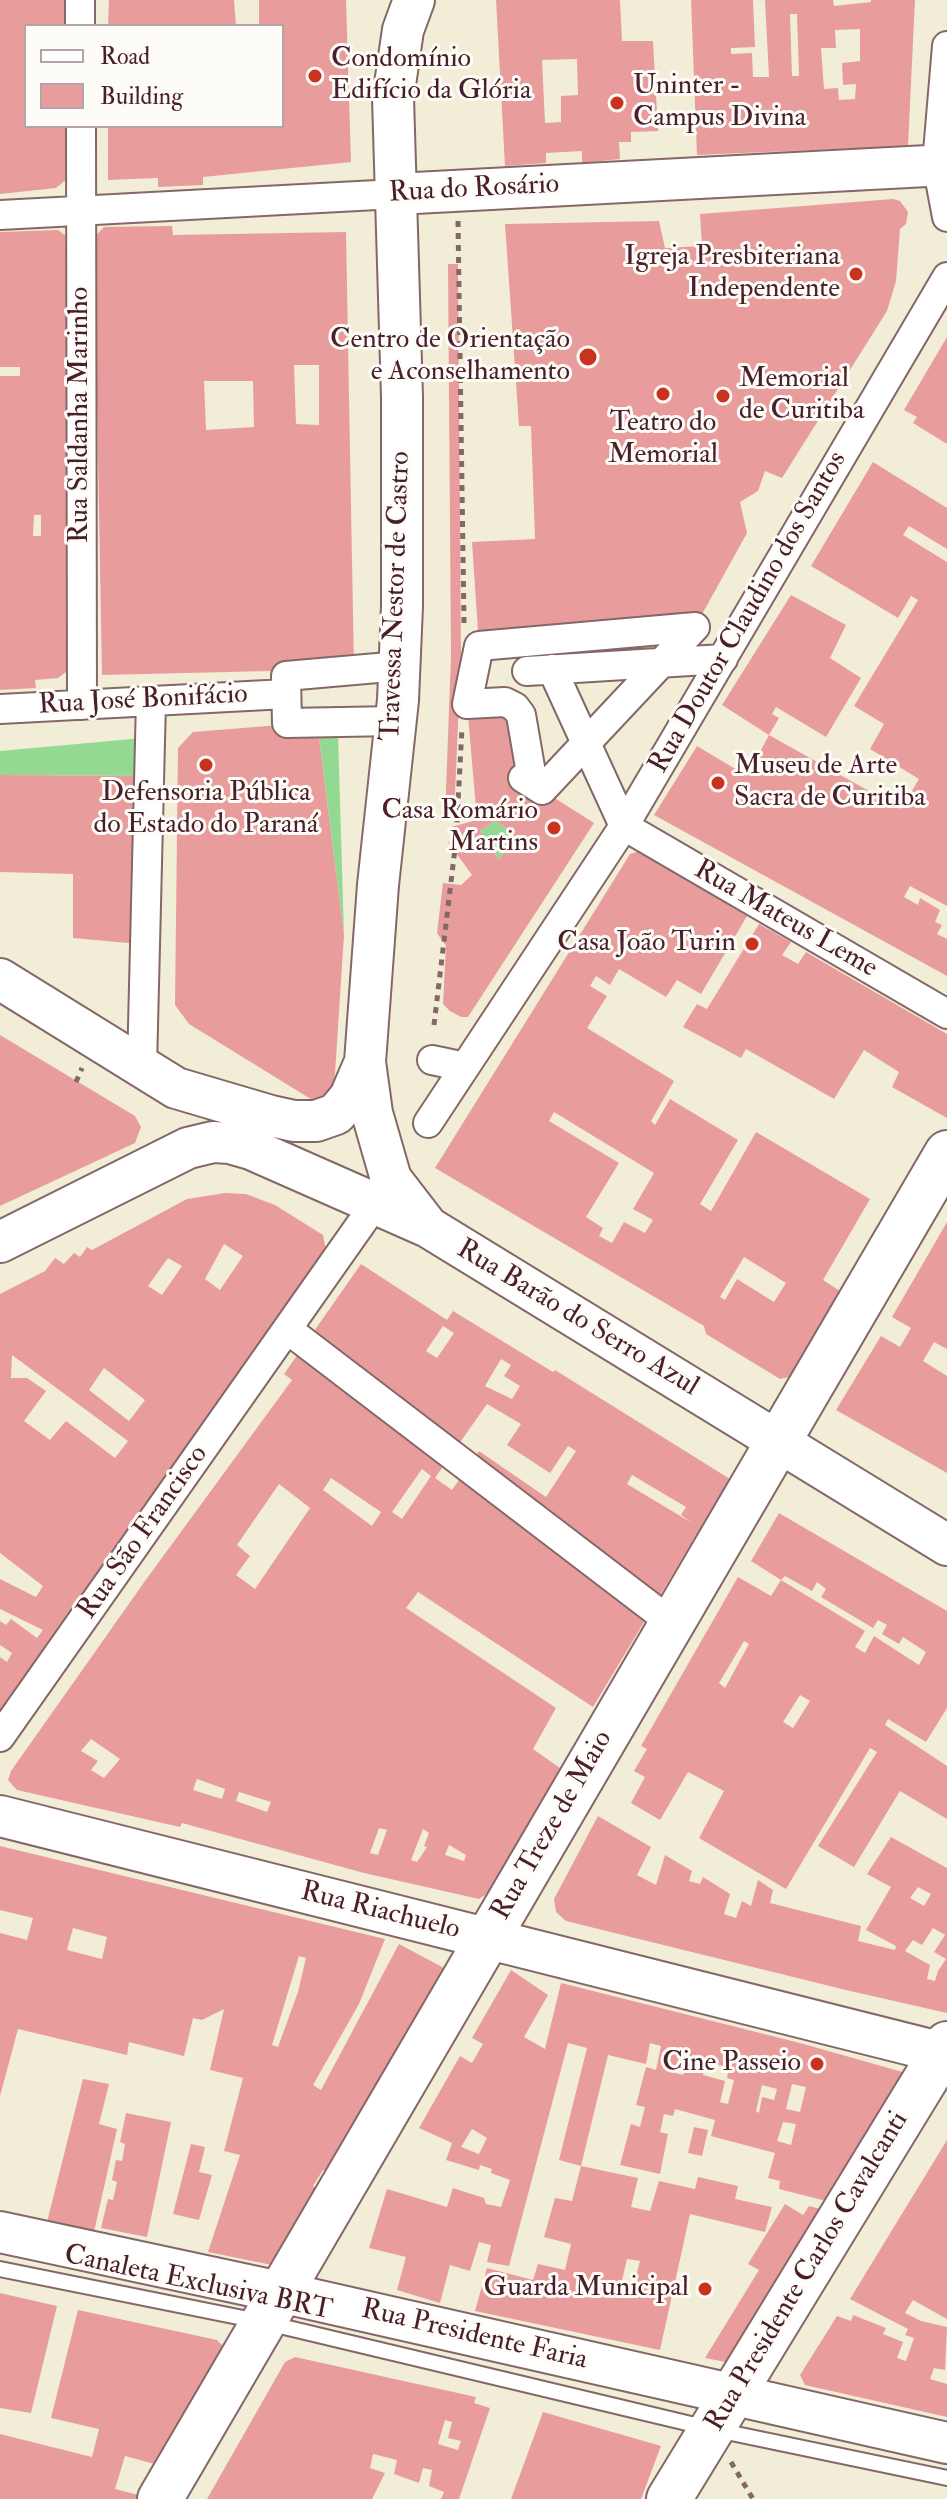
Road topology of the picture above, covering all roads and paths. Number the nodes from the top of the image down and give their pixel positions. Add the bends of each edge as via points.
1 (80, 0) edge
2 (392, 0) edge
3 (414, 0) edge
4 (80, 24) edge
5 (947, 46) edge
6 (81, 128) edge
7 (942, 165) edge
8 (458, 191) junction
9 (396, 194) junction
10 (81, 211) junction
11 (0, 215) edge
12 (947, 217) edge
13 (947, 277) edge
14 (478, 652) junction
15 (723, 659) junction
16 (400, 666) junction
17 (286, 694) junction
18 (151, 701) junction
19 (82, 705) junction
20 (0, 709) edge
21 (463, 714) dead end
22 (395, 721) junction
23 (624, 826) junction
24 (0, 979) edge
25 (947, 1014) edge
26 (434, 1025) dead end
27 (432, 1060) dead end
28 (365, 1062) junction
29 (142, 1067) junction
30 (465, 1067) junction
31 (176, 1088) junction
32 (428, 1123) dead end
33 (188, 1148) junction
34 (947, 1153) edge
35 (375, 1204) junction
36 (428, 1227) junction
37 (0, 1242) edge
38 (287, 1329) junction
39 (778, 1442) junction
40 (947, 1545) edge
41 (672, 1623) junction
42 (0, 1737) edge
43 (0, 1816) edge
44 (487, 1939) junction
45 (945, 2051) edge
46 (0, 2232) edge
47 (0, 2269) edge
48 (272, 2307) junction
49 (722, 2412) junction
50 (947, 2443) edge
51 (947, 2478) edge
52 (160, 2499) edge
53 (669, 2499) edge

1 - 4 street
2 - 9 street via 373,65 369,102 372,165
3 - 9 street, Travessa Nestor de Castro via 403,30 393,98
5 - 7 street
6 - 10 street, Rua Saldanha Marinho
7 - 8 street, Rua do Rosário
7 - 12 street
8 - 9 street, Rua do Rosário
8 - 14 path via 465,652
9 - 10 street, Rua do Rosário
9 - 16 street, Travessa Nestor de Castro via 402,412
10 - 11 street, Rua do Rosário
10 - 19 street, Rua Saldanha Marinho
13 - 15 street, Rua Doutor Claudino dos Santos
14 - 14 street via 467,704 505,702 515,707 531,773 523,778 542,790 695,627 479,646
15 - 23 street, Rua Doutor Claudino dos Santos
15 - 23 street via 540,670
16 - 17 street via 286,676
16 - 22 street, Travessa Nestor de Castro
17 - 18 street, Rua José Bonifácio
17 - 22 street via 287,723
18 - 19 street, Rua José Bonifácio
18 - 29 street
19 - 20 street, Rua José Bonifácio
21 - 26 path via 456,840
22 - 28 street, Travessa Nestor de Castro
23 - 25 street, Rua Mateus Leme
23 - 30 street
24 - 29 street
27 - 30 street
28 - 31 street via 336,1114 316,1121 271,1116
28 - 36 street, Travessa Nestor de Castro via 372,1113 391,1179
29 - 31 street
30 - 32 street
31 - 33 street via 186,1108
33 - 35 street, Rua Barão do Serro Azul via 213,1142 251,1149
33 - 37 street, Rua Barão do Serro Azul
34 - 39 main road, Rua Treze de Maio
35 - 36 street, Rua Barão do Serro Azul
35 - 38 street, Rua São Francisco
36 - 39 street, Rua Barão do Serro Azul
38 - 41 street
38 - 42 street, Rua São Francisco
39 - 40 street, Rua Barão do Serro Azul
39 - 41 main road, Rua Treze de Maio
41 - 44 main road, Rua Treze de Maio
43 - 44 street, Rua Riachuelo
44 - 45 street, Rua Riachuelo
44 - 48 main road, Rua Treze de Maio
45 - 49 main road, Rua Presidente Carlos Cavalcanti
46 - 48 street, Rua Presidente Faria
47 - 48 lane, Canaleta Exclusiva BRT
48 - 49 street, Rua Presidente Faria
48 - 52 main road, Rua Treze de Maio
49 - 50 street, Rua Presidente Faria
49 - 51 lane
49 - 53 main road, Rua Presidente Carlos Cavalcanti

